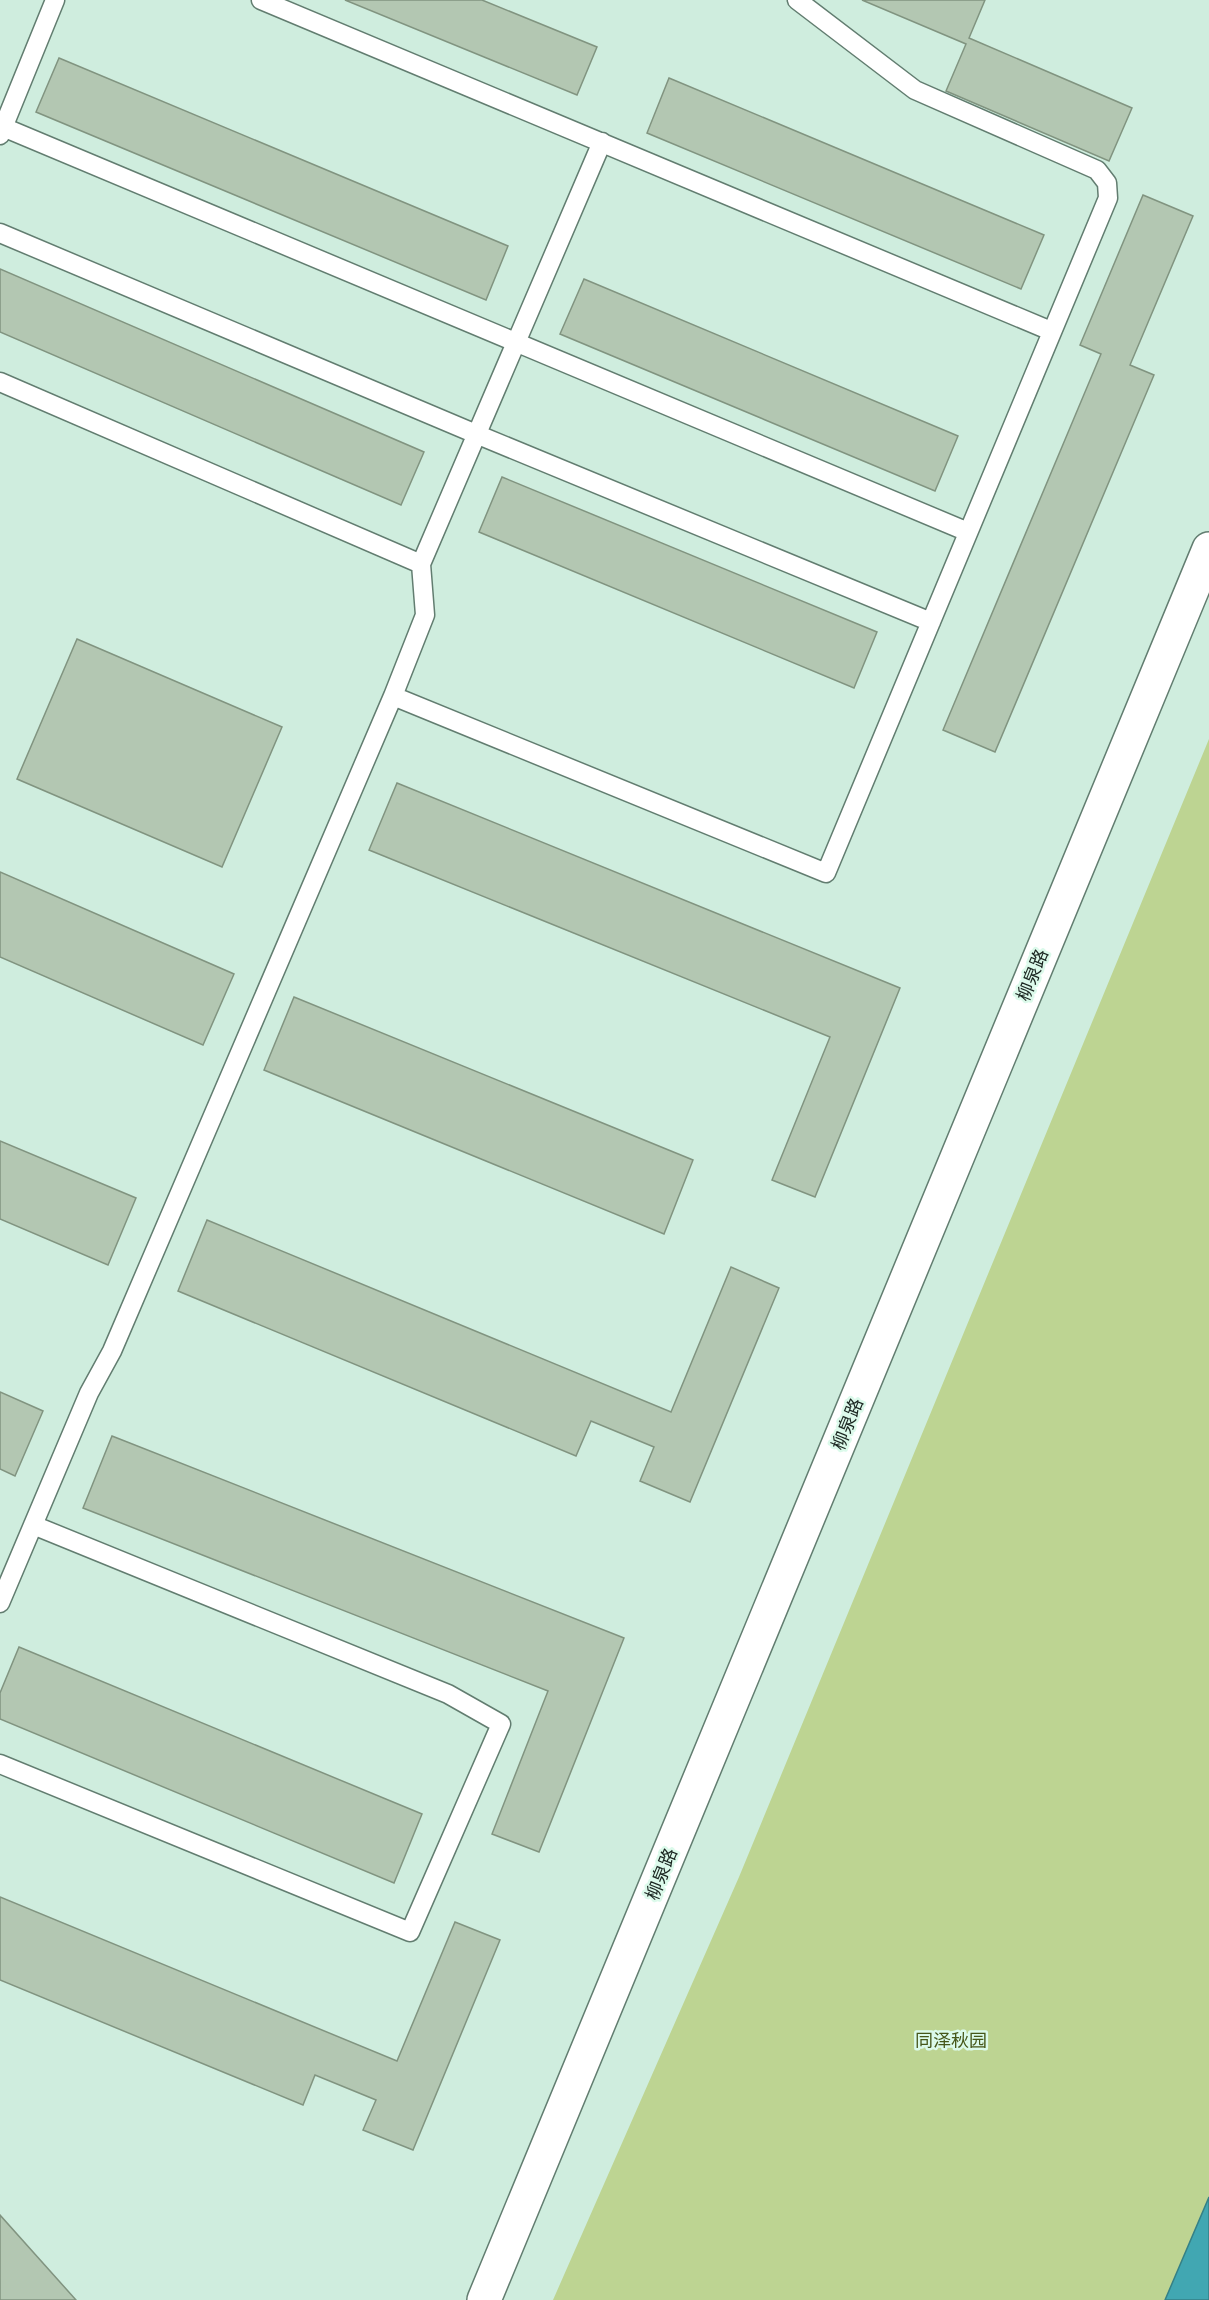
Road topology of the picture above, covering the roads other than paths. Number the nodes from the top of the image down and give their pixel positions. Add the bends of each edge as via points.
1 (55, 0) edge
2 (261, 0) edge
3 (797, 0) edge
4 (2, 131) edge
5 (602, 142) junction
6 (0, 233) edge
7 (1051, 331) junction
8 (516, 342) junction
9 (0, 382) edge
10 (476, 434) junction
11 (968, 532) junction
12 (1209, 549) edge
13 (422, 564) junction
14 (931, 622) junction
15 (393, 696) junction
16 (33, 1525) junction
17 (0, 1603) edge
18 (0, 1764) edge
19 (484, 2300) edge

1 - 4 lane
2 - 5 lane
3 - 7 lane via 915,90 1097,170 1107,183 1108,198
4 - 8 lane
5 - 7 lane
5 - 8 lane
6 - 10 lane
7 - 11 lane
8 - 10 lane
8 - 11 lane
9 - 13 lane
10 - 13 lane
10 - 14 lane
11 - 14 lane
12 - 19 street, 柳泉路
13 - 15 lane via 425,615
14 - 15 lane via 826,873
15 - 16 lane via 112,1351 89,1393
16 - 17 lane
16 - 18 lane via 448,1694 501,1724 410,1932

